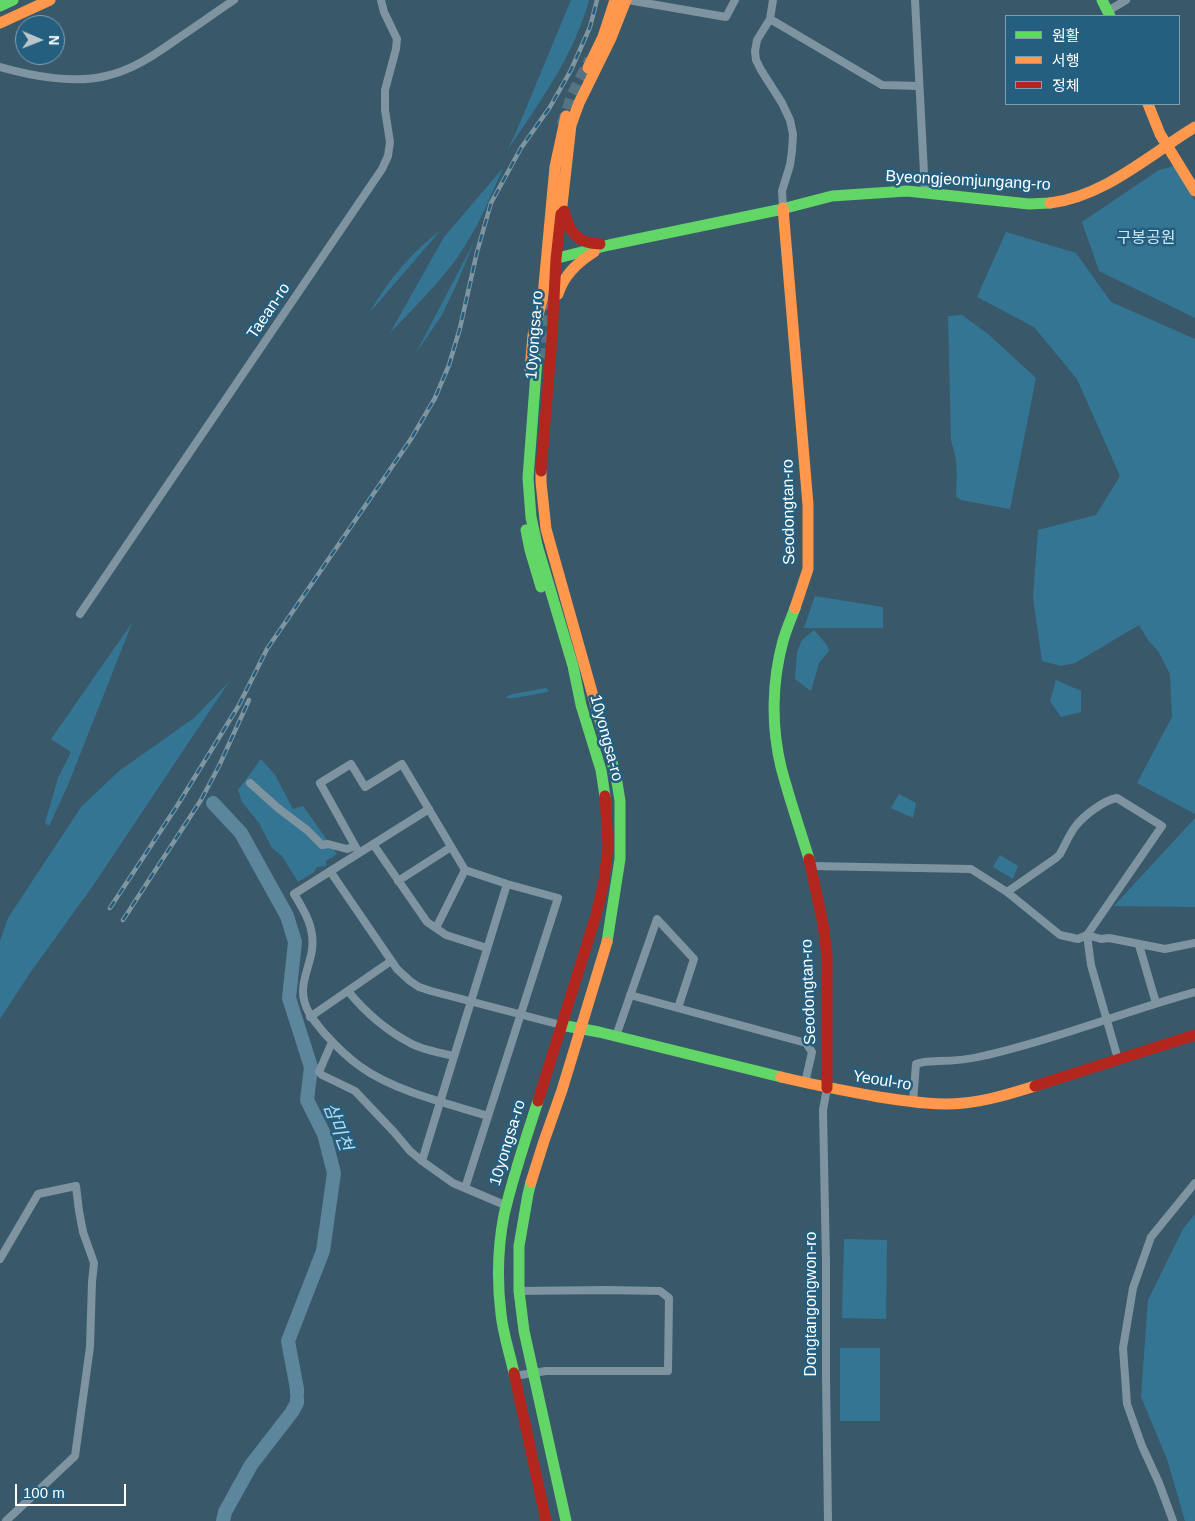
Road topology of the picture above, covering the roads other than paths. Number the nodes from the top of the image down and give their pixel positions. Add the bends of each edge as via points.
1 (12, 0) edge
2 (50, 0) edge
3 (234, 0) edge
4 (381, 0) edge
5 (615, 0) edge
6 (627, 0) edge
7 (735, 0) edge
8 (773, 0) edge
9 (915, 0) edge
10 (1102, 0) edge
11 (1126, 0) edge
12 (0, 6) edge
13 (1109, 14) edge
14 (770, 19) junction
15 (0, 23) edge
16 (0, 67) edge
17 (919, 86) junction
18 (1148, 105) edge
19 (1195, 127) edge
20 (1167, 145) junction
21 (564, 190) junction
22 (1195, 191) edge
23 (924, 192) junction
24 (784, 208) junction
25 (609, 245) junction
26 (551, 260) junction
27 (554, 312) junction
28 (533, 335) junction
29 (552, 338) junction
30 (80, 614) dead end
31 (587, 679) junction
32 (575, 683) junction
33 (250, 783) dead end
34 (429, 809) junction
35 (373, 844) junction
36 (451, 847) junction
37 (357, 850) junction
38 (811, 866) junction
39 (465, 870) junction
40 (330, 871) junction
41 (398, 881) junction
42 (507, 884) junction
43 (1007, 892) junction
44 (436, 928) junction
45 (1087, 935) junction
46 (1195, 943) edge
47 (1139, 945) junction
48 (487, 948) junction
49 (391, 962) junction
50 (348, 991) junction
51 (1195, 992) edge
52 (630, 995) junction
53 (471, 1002) junction
54 (1156, 1003) junction
55 (678, 1008) junction
56 (520, 1015) junction
57 (310, 1016) junction
58 (1107, 1020) junction
59 (561, 1025) junction
60 (580, 1029) junction
61 (1195, 1035) edge
62 (616, 1036) junction
63 (332, 1042) junction
64 (454, 1056) junction
65 (1118, 1059) junction
66 (805, 1083) junction
67 (827, 1088) junction
68 (440, 1102) junction
69 (913, 1102) junction
70 (488, 1116) junction
71 (422, 1161) junction
72 (1195, 1183) edge
73 (465, 1188) junction
74 (507, 1206) junction
75 (0, 1259) edge
76 (519, 1291) junction
77 (533, 1373) junction
78 (514, 1376) junction
79 (6, 1521) edge
80 (546, 1521) edge
81 (566, 1521) edge
82 (828, 1521) edge
83 (1173, 1521) edge

1 - 12 street
2 - 15 street
3 - 16 street via 152,56 107,76 63,79
4 - 30 street, Taean-ro via 396,39 385,90 390,142 382,169
5 - 26 street, 10yongsa-ro via 603,37 564,121 556,166
6 - 7 street via 726,17
6 - 21 street, 10yongsa-ro via 571,126
8 - 14 street
9 - 17 street
10 - 13 street
11 - 13 street
14 - 17 street via 882,85
14 - 24 street via 757,40 755,51 761,70 790,120 793,134 782,191
17 - 23 street
18 - 20 street
19 - 20 street, Byeongjeomjungang-ro
20 - 22 street
20 - 23 street, Byeongjeomjungang-ro via 1105,184 1059,203 1029,204
21 - 25 street via 564,212 575,235 587,243
21 - 26 street, 10yongsa-ro
23 - 24 street, Byeongjeomjungang-ro via 832,196
24 - 25 street, Byeongjeomjungang-ro
24 - 38 street, Seodongtan-ro via 808,505 809,554 804,584 783,641 774,707 781,766
25 - 26 street, Byeongjeomjungang-ro
25 - 27 street via 582,260 568,274 560,287
26 - 27 street, 10yongsa-ro
26 - 28 street, 10yongsa-ro
27 - 29 street, 10yongsa-ro
28 - 29 street via 544,330
28 - 32 street, 10yongsa-ro via 522,464 524,520 530,550 567,668
29 - 31 street, 10yongsa-ro via 542,458 542,506
31 - 32 street, 10yongsa-ro via 579,664 536,518 533,479 540,359 529,460 531,517
31 - 60 street, 10yongsa-ro via 616,776 621,828 608,940
32 - 59 street, 10yongsa-ro via 601,770 608,855 596,915
33 - 37 street via 322,845
34 - 35 street
34 - 36 street
34 - 37 street via 402,764 365,787 351,764 320,783
35 - 37 street
35 - 41 street
36 - 39 street
36 - 41 street
37 - 40 street
38 - 43 street via 971,869
38 - 67 street, Seodongtan-ro via 827,955
39 - 42 street
39 - 44 street
40 - 49 street
40 - 57 street via 294,894 311,926 312,951 303,991
41 - 44 street via 427,922
42 - 48 street
42 - 56 street via 558,898
43 - 45 street via 1060,935 1078,939
43 - 45 street via 1056,858 1076,826 1096,807 1116,798 1162,826
44 - 48 street via 446,935
45 - 47 street
45 - 58 street via 1091,965
46 - 47 street via 1165,949
47 - 54 street
48 - 53 street
49 - 50 street
49 - 53 street via 420,987
50 - 57 street
50 - 64 street via 382,1024 413,1044
51 - 54 street
52 - 55 street
52 - 55 street via 657,919 694,959
52 - 62 street
53 - 56 street
53 - 64 street
54 - 58 street
55 - 66 street via 806,1043 812,1052
56 - 59 street
56 - 70 street
57 - 63 street
58 - 65 street
58 - 69 street via 985,1056 922,1061 916,1064
59 - 60 street, Yeoul-ro
59 - 74 street, 10yongsa-ro
60 - 62 street, Yeoul-ro
60 - 76 street, 10yongsa-ro via 528,1194 519,1246
61 - 65 street, Yeoul-ro
62 - 66 street, Yeoul-ro
63 - 68 street via 361,1068 393,1085
63 - 71 street, 10yongsa-ro via 319,1072 322,1076 355,1091
64 - 68 street
65 - 69 street, Yeoul-ro via 987,1099 964,1103
66 - 67 street, Yeoul-ro
67 - 69 street, Yeoul-ro
67 - 82 street, Dongtangongwon-ro via 823,1110
68 - 70 street
68 - 71 street
70 - 73 street
71 - 73 street, 10yongsa-ro
72 - 83 street via 1151,1237 1133,1288 1123,1348 1127,1404
73 - 74 street, 10yongsa-ro
74 - 78 street, 10yongsa-ro via 500,1246 499,1294
75 - 79 street via 38,1194 76,1186 78,1211 94,1263 90,1347 75,1456
76 - 77 street, 10yongsa-ro
76 - 77 street via 660,1292 668,1298 668,1370 546,1370
77 - 78 street
77 - 81 street, 10yongsa-ro
78 - 80 street, 10yongsa-ro

